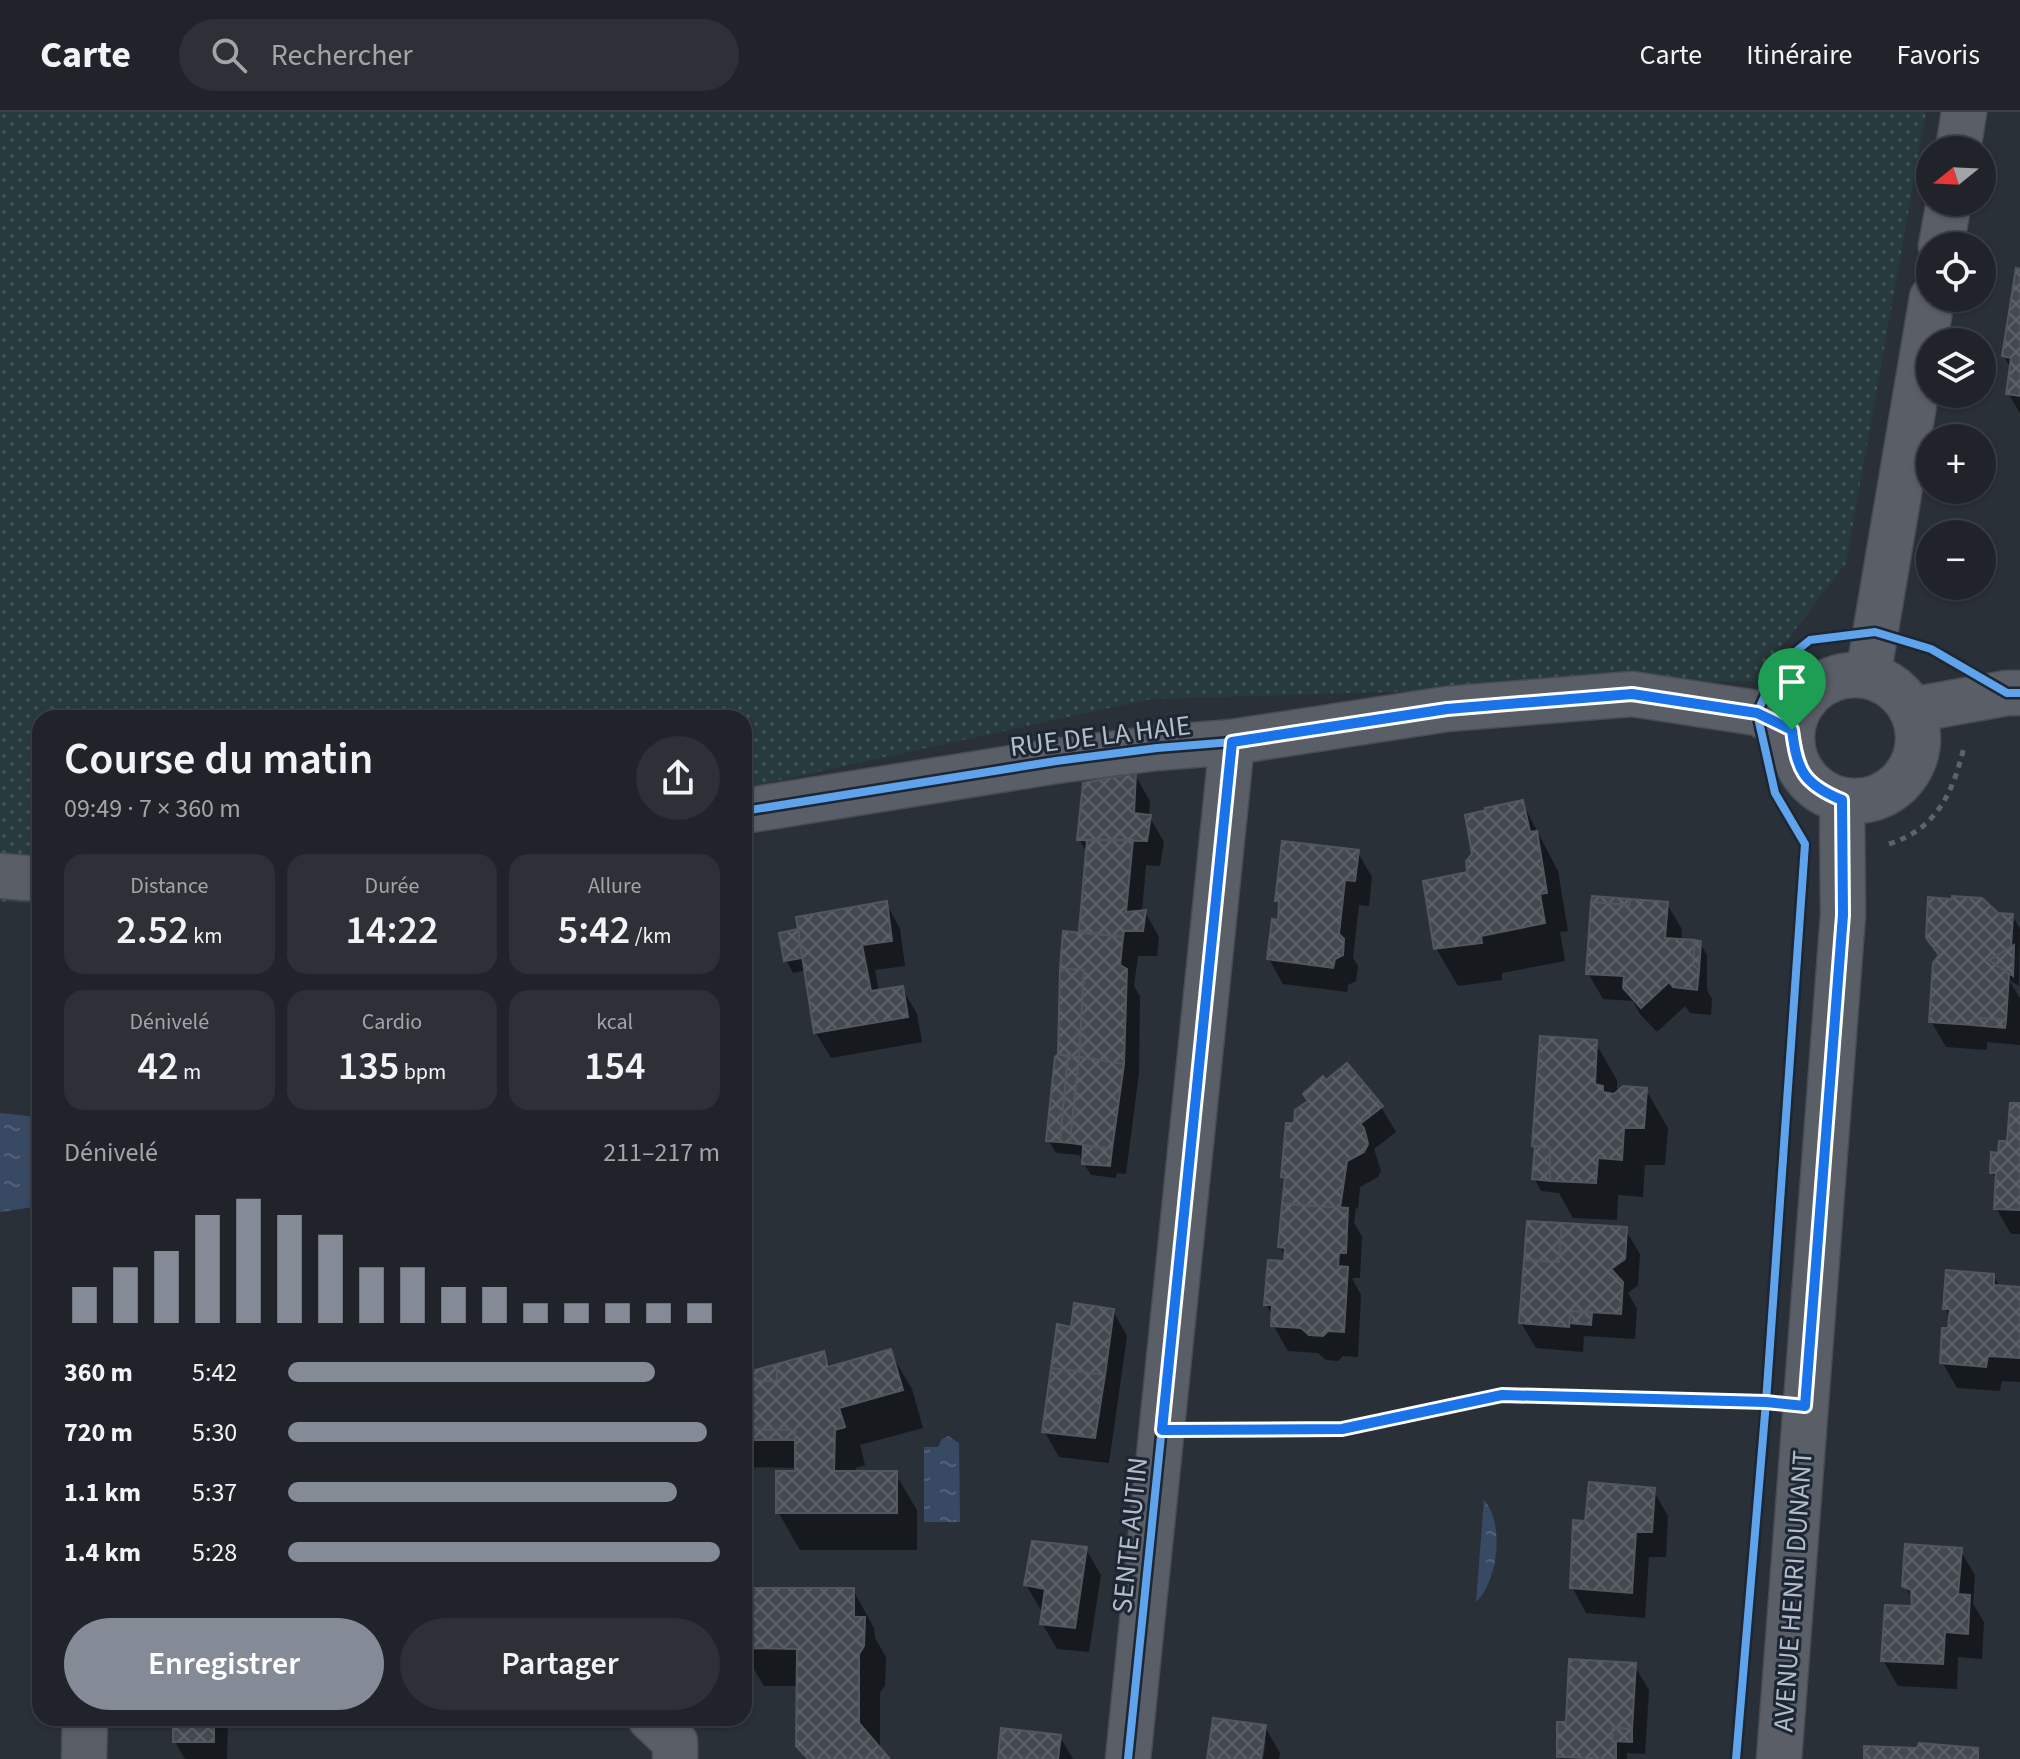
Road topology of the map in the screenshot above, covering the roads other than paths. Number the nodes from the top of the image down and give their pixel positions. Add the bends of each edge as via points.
1 (1964, 112) edge
2 (1960, 136) edge
3 (1930, 312) edge
4 (1868, 676) junction
5 (2020, 693) edge
6 (1912, 710) junction
7 (1792, 730) junction
8 (1232, 742) junction
9 (1842, 800) junction
10 (752, 810) edge
11 (0, 876) edge
12 (32, 878) edge
13 (85, 1726) edge
14 (658, 1726) edge
15 (84, 1759) edge
16 (675, 1759) edge
17 (1128, 1759) edge
18 (1779, 1759) edge

1 - 2 street
3 - 4 street
4 - 6 street via 1894,689
4 - 7 street via 1836,677 1814,689 1800,706
5 - 6 street
6 - 9 street via 1918,749 1909,771 1884,794
7 - 8 street, RUE DE LA HAIE via 1757,713 1632,694 1447,709
7 - 9 street via 1796,761 1806,779
8 - 10 street, RUE DE LA HAIE via 1056,761
8 - 17 street, SENTE AUTIN
9 - 18 street, AVENUE HENRI DUNANT via 1843,915
11 - 12 street
13 - 15 street
14 - 16 street via 675,1742

